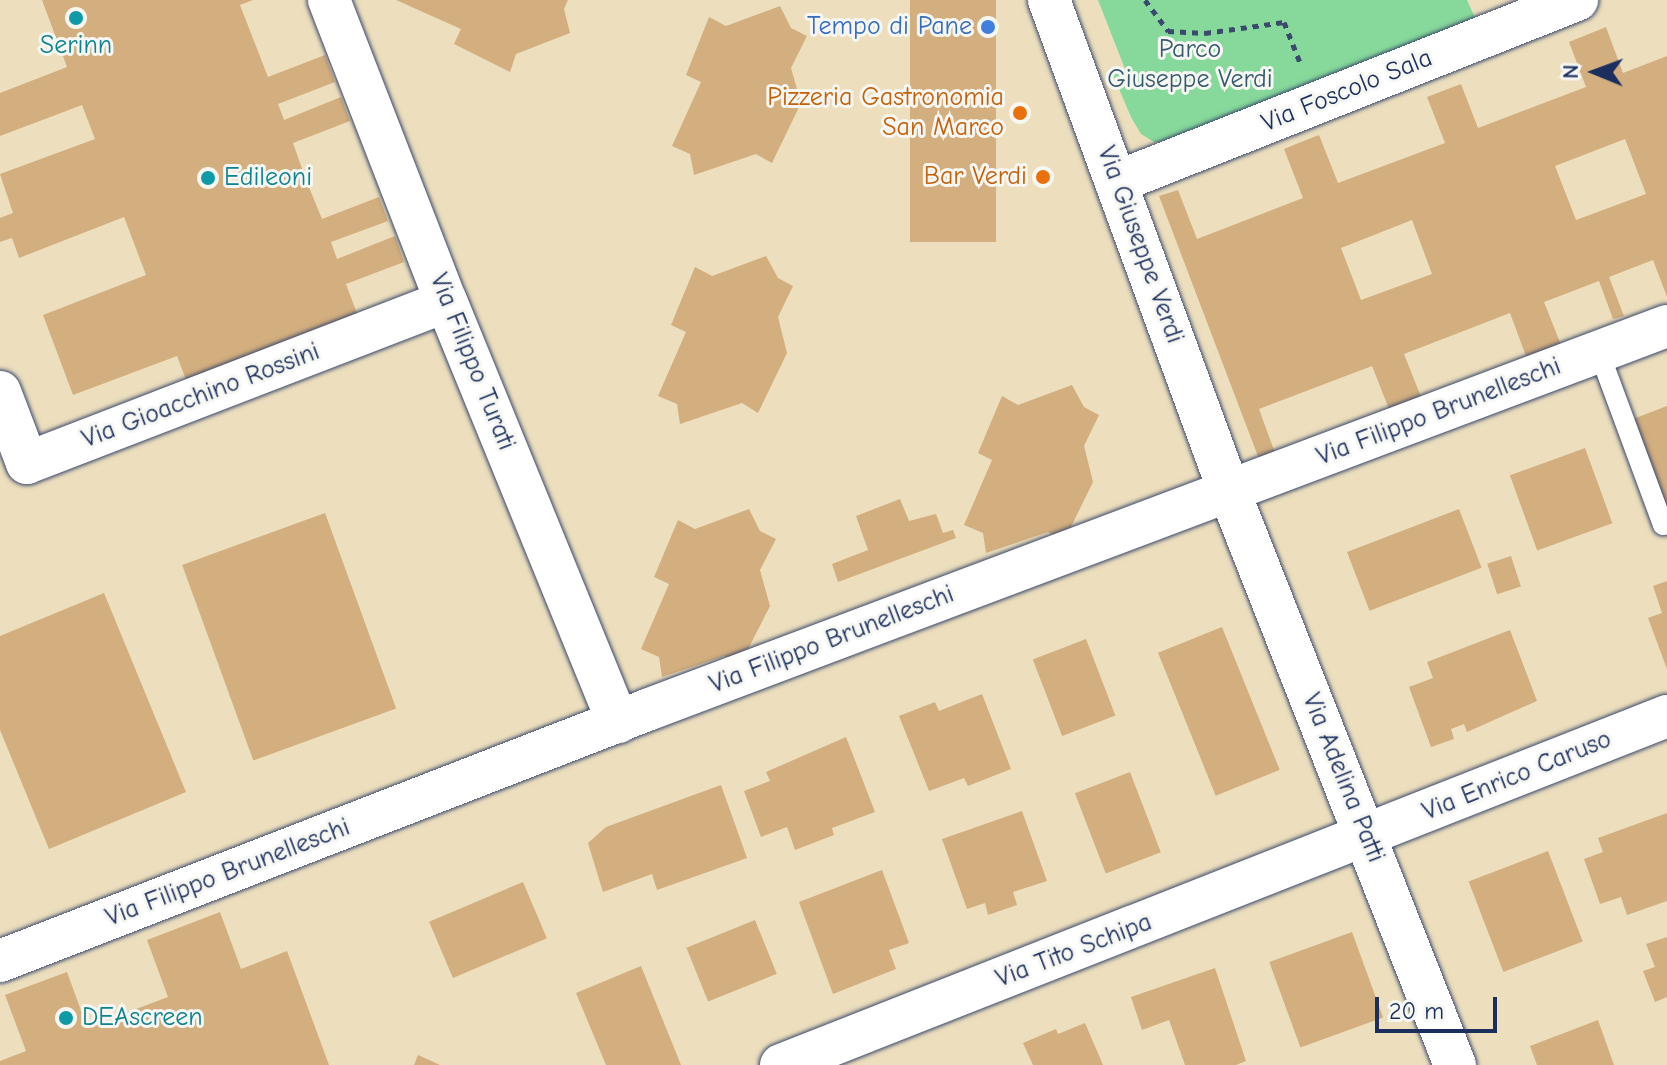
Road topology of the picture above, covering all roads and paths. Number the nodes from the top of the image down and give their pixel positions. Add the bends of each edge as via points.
1 (329, 0) edge
2 (1049, 0) edge
3 (1145, 0) edge
4 (1566, 2) edge
5 (1317, 103) junction
6 (1117, 182) junction
7 (446, 301) junction
8 (1667, 326) edge
9 (1599, 352) junction
10 (0, 392) edge
11 (1229, 491) junction
12 (1667, 524) edge
13 (1667, 716) edge
14 (618, 722) junction
15 (1367, 837) junction
16 (0, 961) edge
17 (781, 1065) edge
18 (1455, 1065) edge

1 - 7 street, Via Filippo Turati
2 - 6 street, Via Giuseppe Verdi
3 - 5 path via 1168,31 1205,33 1284,22
4 - 5 street, Via Foscolo Sala
5 - 6 street, Via Foscolo Sala
6 - 11 street, Via Giuseppe Verdi
7 - 10 street, Via Gioacchino Rossini via 27,463
7 - 14 street, Via Filippo Turati
8 - 9 street, Via Filippo Brunelleschi
9 - 11 street, Via Filippo Brunelleschi
9 - 12 lane via 1663,525
11 - 14 street, Via Filippo Brunelleschi
11 - 15 street, Via Adelina Patti
13 - 15 street, Via Enrico Caruso
14 - 16 street, Via Filippo Brunelleschi
15 - 17 street, Via Tito Schipa
15 - 18 street, Via Adelina Patti

